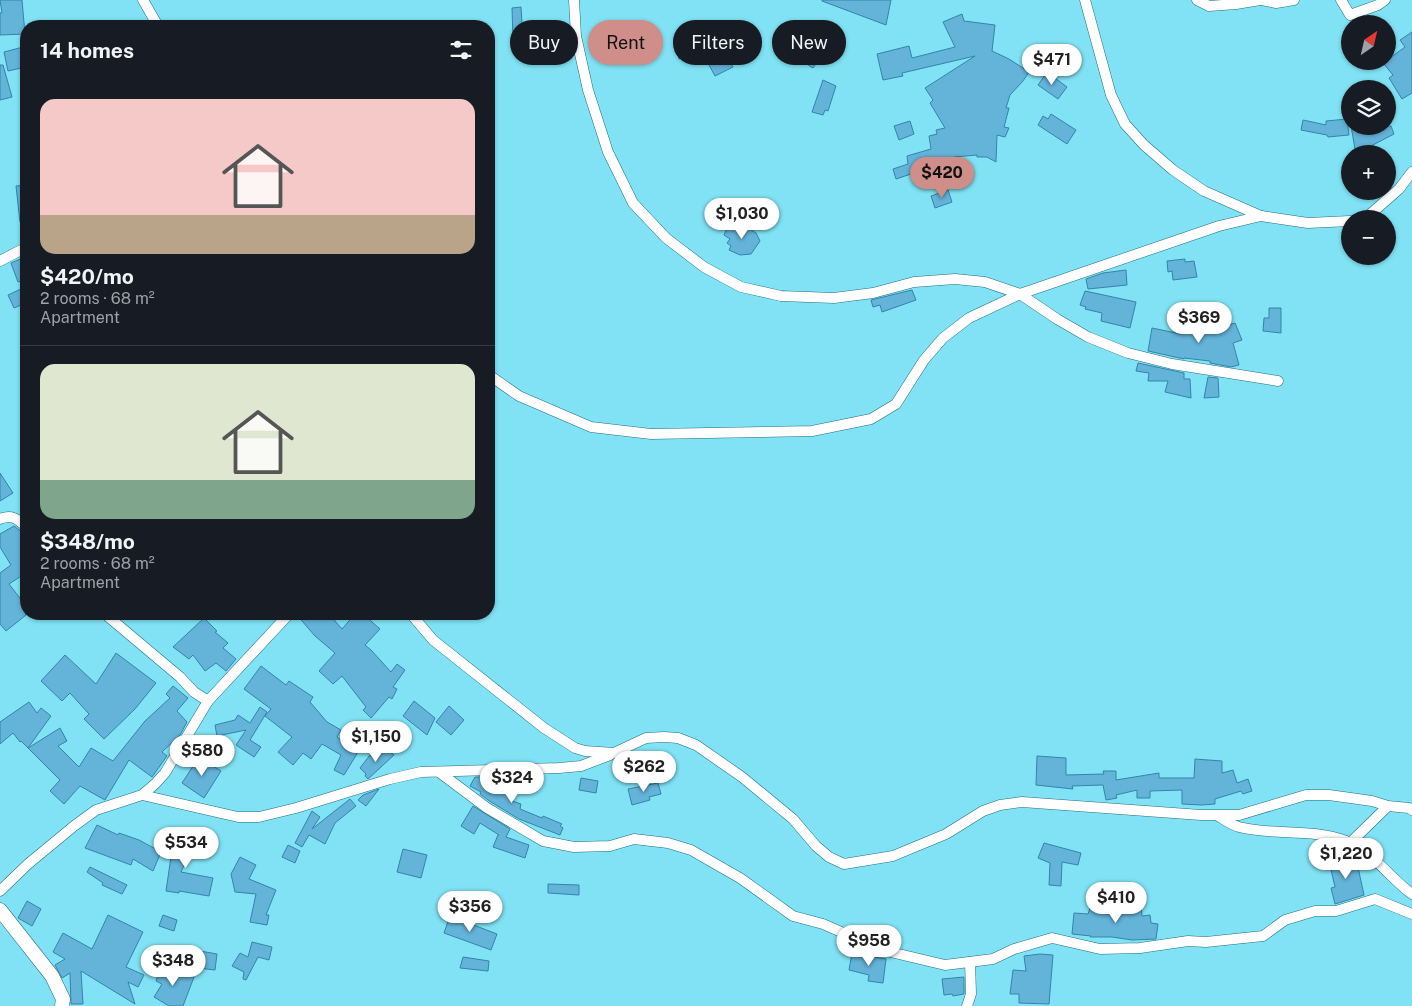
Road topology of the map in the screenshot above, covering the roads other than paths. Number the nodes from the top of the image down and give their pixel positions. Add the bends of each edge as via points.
1 (143, 0) edge
2 (574, 0) edge
3 (1085, 0) edge
4 (1197, 0) edge
5 (1261, 0) edge
6 (1294, 0) edge
7 (1341, 0) edge
8 (1385, 0) edge
9 (155, 20) edge
10 (1412, 172) edge
11 (1375, 210) edge
12 (1260, 216) junction
13 (1341, 221) edge
14 (20, 251) edge
15 (0, 261) edge
16 (1020, 294) junction
17 (495, 379) edge
18 (1278, 381) dead end
19 (0, 519) edge
20 (20, 522) edge
21 (113, 620) edge
22 (283, 620) edge
23 (416, 620) edge
24 (208, 700) junction
25 (614, 753) junction
26 (438, 772) junction
27 (142, 795) junction
28 (1388, 806) junction
29 (1412, 810) edge
30 (1215, 815) junction
31 (1350, 843) junction
32 (0, 891) edge
33 (1412, 894) edge
34 (0, 910) edge
35 (1412, 914) edge
36 (970, 962) junction
37 (62, 1006) edge
38 (967, 1006) edge

1 - 9 street
2 - 16 street via 576,36 586,81 608,152 633,203 666,238 704,267 741,287 781,296 834,298 873,293 914,282 955,279 985,282
3 - 12 street via 1111,95 1125,124 1173,170 1204,191
4 - 5 street via 1209,6
5 - 6 street via 1276,3
7 - 8 street via 1350,15
10 - 11 street
12 - 13 street via 1308,223
12 - 16 street via 1219,226
14 - 15 street
16 - 17 street via 969,318 943,338 924,360 896,404 871,419 812,430 651,434 590,427 519,396
16 - 18 street via 1057,320 1128,353 1172,364
19 - 20 street via 15,517
21 - 24 street via 194,692
22 - 24 street
23 - 25 street via 433,640 544,728 575,748
24 - 27 street via 165,773
25 - 26 street via 581,766 566,768
25 - 30 street via 646,738 678,738 696,745 793,819 829,857 844,864 893,856 946,834 984,811 1022,802
26 - 27 street via 390,779 258,817 238,817
26 - 36 street via 487,808 543,841 574,847 610,846 634,839 668,843 691,850 740,878 793,916 823,924 889,952 945,965
27 - 32 street via 96,810
28 - 29 street
28 - 30 street via 1328,795 1306,795 1239,815
28 - 31 street
30 - 31 street via 1238,826 1322,836
31 - 33 street
34 - 37 main road via 52,976 63,999
35 - 36 street via 1374,899 1336,911 1315,911 1285,920 1263,936 1100,949 1052,938 993,959
36 - 38 street via 971,994

